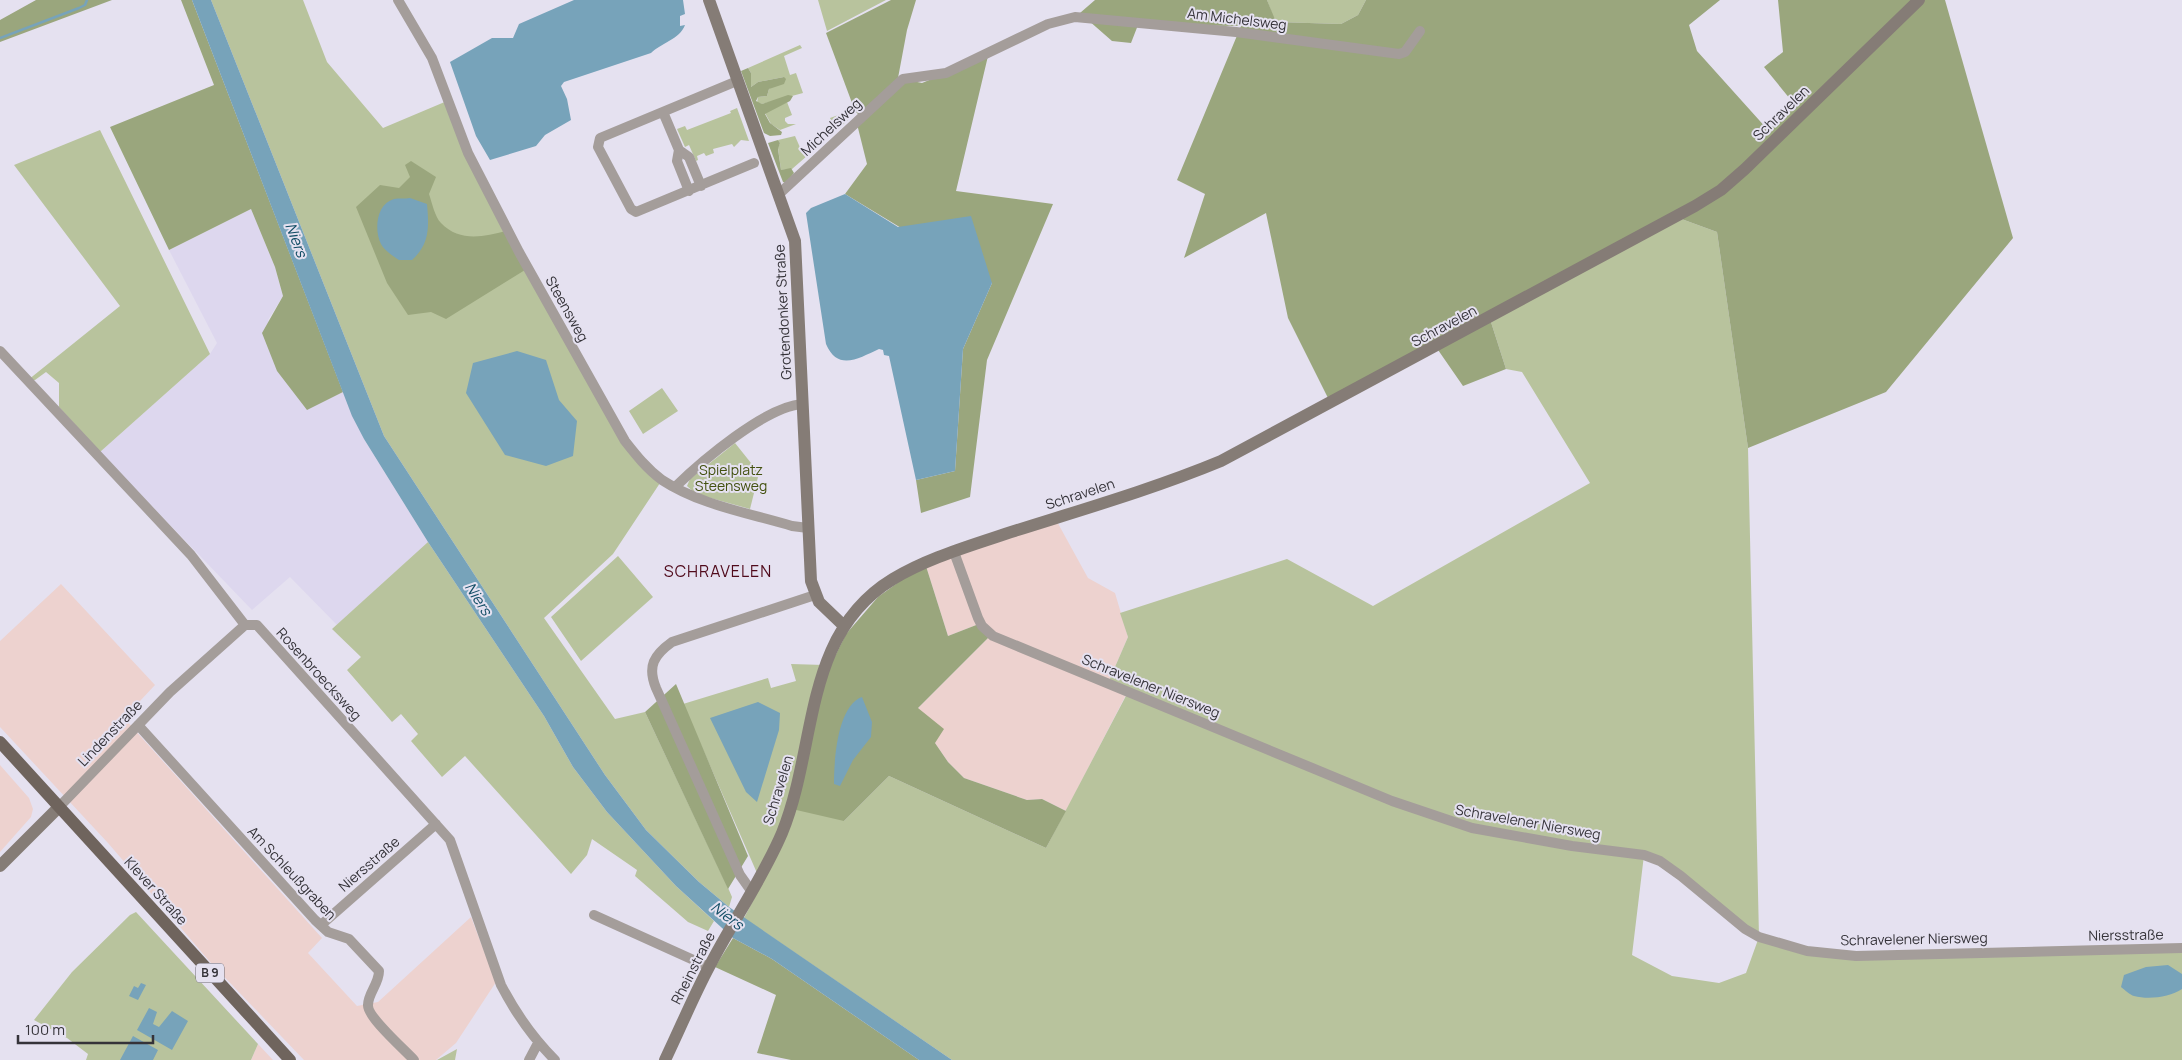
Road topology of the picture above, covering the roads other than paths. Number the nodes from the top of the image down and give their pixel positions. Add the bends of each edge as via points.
1 (398, 0) edge
2 (709, 0) edge
3 (1920, 0) edge
4 (1420, 31) dead end
5 (903, 79) joint
6 (737, 82) junction
7 (663, 112) junction
8 (679, 150) junction
9 (754, 163) dead end
10 (701, 186) junction
11 (689, 191) junction
12 (778, 194) junction
13 (0, 351) edge
14 (802, 404) junction
15 (675, 487) junction
16 (808, 528) junction
17 (954, 552) junction
18 (815, 595) junction
19 (245, 625) junction
20 (843, 625) junction
21 (138, 725) junction
22 (0, 742) edge
23 (59, 807) junction
24 (436, 824) junction
25 (0, 866) edge
26 (752, 892) junction
27 (594, 915) dead end
28 (321, 925) junction
29 (2182, 948) edge
30 (2070, 950) joint
31 (709, 967) junction
32 (538, 1043) junction
33 (290, 1060) edge
34 (414, 1060) edge
35 (529, 1060) edge
36 (555, 1060) edge
37 (666, 1060) edge

1 - 15 street, Steensweg via 432,58 468,153 519,252 625,441 646,466
2 - 6 main road, Grotendonker Straße
3 - 17 main road, Schravelen via 1745,169 1721,190 1695,206 1222,461
4 - 5 street, Am Michelsweg via 1405,52 1399,54 1236,32 1075,17 1048,24 946,73
5 - 12 street, Michelsweg
6 - 7 street
6 - 12 main road, Grotendonker Straße
7 - 8 street
7 - 11 street via 600,138 598,147 633,211 644,210
8 - 10 street via 689,157
8 - 11 street via 677,161
9 - 10 street
10 - 11 street
12 - 14 main road, Grotendonker Straße via 795,241
13 - 19 street, Rosenbroecksweg via 190,555
14 - 15 street via 784,409 748,428 699,464
14 - 16 main road, Grotendonker Straße
15 - 16 street, Steensweg via 695,498
16 - 18 main road, Grotendonker Straße via 811,581
17 - 20 main road, Schravelen via 892,579 862,603
17 - 30 street, Schravelener Niersweg via 978,618 993,636 1432,816 1472,828 1545,842 1644,855 1660,861 1759,937 1800,950 1856,956
18 - 20 main road, Grotendonker Straße
18 - 26 street via 672,642 654,657 652,664 653,680 740,875
19 - 21 street, Lindenstraße
19 - 24 street, Rosenbroecksweg via 257,626
20 - 26 main road, Schravelen via 824,665 804,762 790,810
21 - 23 street, Lindenstraße
21 - 28 street, Am Schleußgraben
22 - 23 main road, Klever Straße / B 9
23 - 25 main road, Lindenstraße
23 - 33 main road, Klever Straße / B 9
24 - 28 street, Niersstraße
24 - 32 street, Rosenbroecksweg via 450,840 501,985
26 - 31 main road, Rheinstraße
27 - 31 street
28 - 34 street, Am Schleußgraben via 328,932 350,939 378,972 369,1001 370,1013
29 - 30 street, Niersstraße
31 - 37 main road, Rheinstraße
32 - 35 street
32 - 36 street, Rosenbroecksweg

